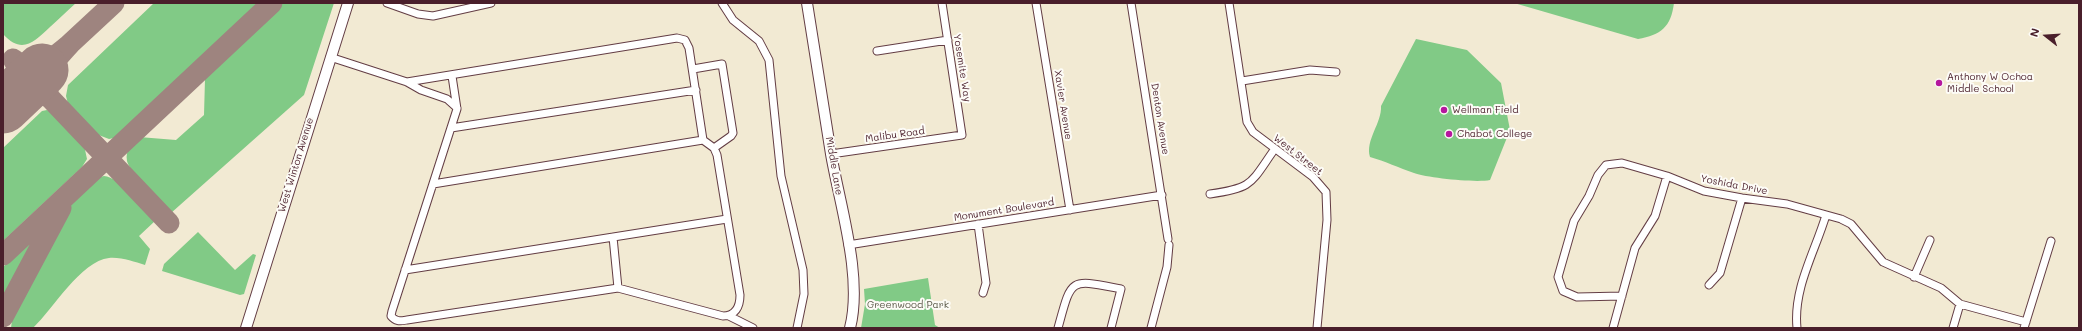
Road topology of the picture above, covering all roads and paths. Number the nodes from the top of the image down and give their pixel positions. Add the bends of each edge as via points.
1 (348, 3) edge
2 (387, 3) edge
3 (491, 3) edge
4 (722, 3) edge
5 (807, 3) edge
6 (942, 3) edge
7 (1036, 3) edge
8 (1131, 3) edge
9 (1229, 3) edge
10 (402, 5) edge
11 (948, 40) junction
12 (877, 51) dead end
13 (330, 57) junction
14 (693, 69) junction
15 (1336, 72) dead end
16 (452, 76) junction
17 (1242, 81) junction
18 (407, 82) junction
19 (696, 90) junction
20 (457, 108) junction
21 (451, 128) junction
22 (962, 135) joint
23 (703, 140) junction
24 (714, 148) junction
25 (1274, 150) junction
26 (831, 154) junction
27 (1667, 176) junction
28 (433, 184) junction
29 (1210, 194) dead end
30 (1162, 196) junction
31 (1742, 198) junction
32 (1070, 210) junction
33 (1826, 215) junction
34 (727, 219) junction
35 (978, 224) junction
36 (613, 237) junction
37 (1930, 240) dead end
38 (2051, 241) dead end
39 (848, 245) junction
40 (405, 270) junction
41 (1914, 277) junction
42 (1709, 284) dead end
43 (618, 288) junction
44 (983, 293) dead end
45 (1622, 296) junction
46 (1960, 304) junction
47 (729, 316) junction
48 (2025, 325) edge
49 (246, 328) edge
50 (753, 328) edge
51 (797, 328) edge
52 (850, 328) edge
53 (1058, 328) edge
54 (1111, 328) edge
55 (1151, 328) edge
56 (1317, 328) edge
57 (1613, 328) edge
58 (1797, 328) edge
59 (1953, 328) edge

1 - 13 main road, West Winton Avenue
2 - 10 street
3 - 10 street via 433,16 418,14
4 - 51 street via 733,20 759,41 769,60 781,176 804,276 804,294
5 - 26 main road, Middle Lane
6 - 11 street, Yosemite Way
7 - 32 street, Xavier Avenue
8 - 30 street, Denton Avenue
9 - 17 street, West Street
11 - 12 street
11 - 22 street, Yosemite Way
13 - 18 street
13 - 49 main road, West Winton Avenue
14 - 16 street via 688,43 676,38
14 - 19 street
14 - 24 street via 722,64 733,132
15 - 17 street via 1310,70
16 - 18 street
16 - 20 street
17 - 25 street, West Street via 1247,122 1253,132
18 - 20 street via 447,99
19 - 21 street
19 - 23 street
20 - 21 street
21 - 28 street
22 - 26 street, Malibu Road
23 - 24 street
23 - 28 street
24 - 34 street
25 - 29 street via 1249,185 1237,190
25 - 56 street, West Street via 1313,177 1326,192 1327,220
26 - 39 main road, Middle Lane
27 - 31 street, Yoshida Drive via 1704,191
27 - 45 street via 1655,216 1635,248
27 - 45 street, Yoshida Drive via 1622,163 1606,165 1574,221 1558,277 1563,291 1577,297
28 - 40 street
30 - 32 street, Monument Boulevard
30 - 55 street, Denton Avenue via 1168,242 1167,267
31 - 33 street, Yoshida Drive via 1787,204
31 - 42 street via 1720,273
32 - 35 street, Monument Boulevard
33 - 41 street, Yoshida Drive via 1851,224 1883,262
33 - 58 street via 1820,238 1810,257 1797,303
34 - 36 street
34 - 47 street via 740,296 737,309
35 - 39 street, Monument Boulevard
35 - 44 street via 986,283
36 - 40 street
36 - 43 street
37 - 41 street
38 - 48 street
39 - 52 main road, Middle Lane via 855,302
40 - 43 street via 391,316 398,321
41 - 46 street, Yoshida Drive via 1942,288
43 - 47 street
45 - 57 street
46 - 48 street, Yoshida Drive
46 - 59 street
47 - 50 street
53 - 54 street via 1068,292 1073,285 1082,283 1121,289

